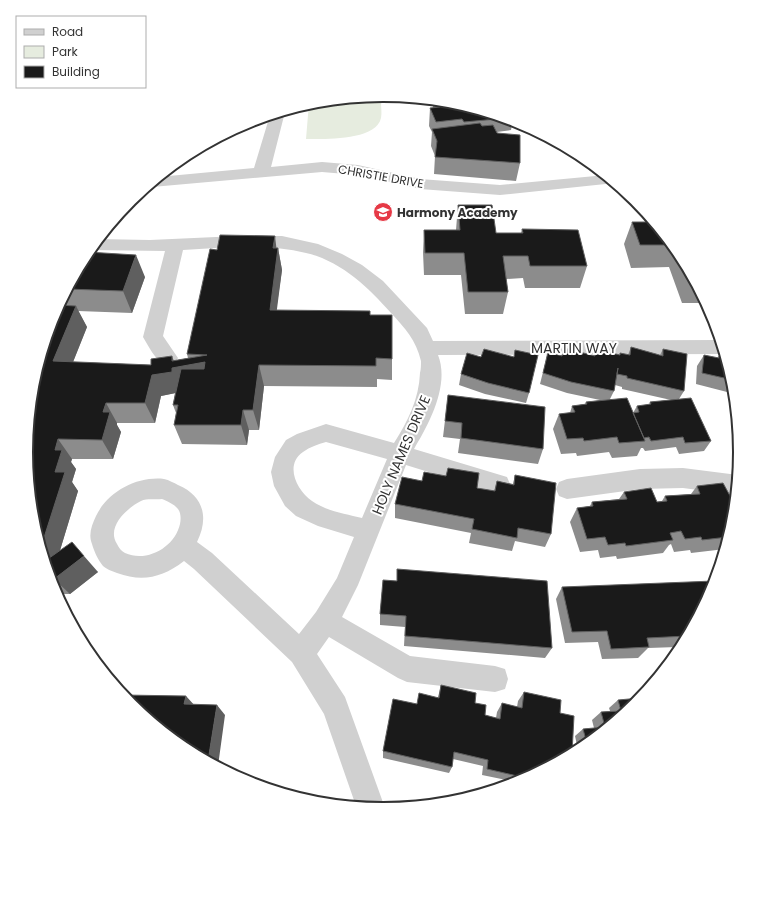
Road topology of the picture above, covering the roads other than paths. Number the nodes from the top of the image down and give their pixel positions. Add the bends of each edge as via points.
1 (276, 118) edge
2 (261, 173) junction
3 (603, 180) edge
4 (161, 181) edge
5 (100, 245) edge
6 (175, 245) junction
7 (717, 347) edge
8 (426, 348) junction
9 (168, 358) edge
10 (400, 453) junction
11 (499, 484) edge
12 (731, 484) edge
13 (567, 490) dead end
14 (369, 530) junction
15 (183, 546) dead end
16 (325, 621) junction
17 (301, 652) junction
18 (495, 679) dead end
19 (369, 801) edge

1 - 2 street
2 - 3 street, CHRISTIE DRIVE via 322,167 358,170 420,184 500,190
2 - 4 street, CHRISTIE DRIVE
5 - 6 street, HOLY NAMES DRIVE
6 - 8 street, HOLY NAMES DRIVE via 282,242 312,248 356,269 377,285 420,333
6 - 9 street via 153,337
7 - 8 street, MARTIN WAY
8 - 10 street, HOLY NAMES DRIVE via 431,362 430,389 418,423
10 - 11 street
10 - 14 street, HOLY NAMES DRIVE
10 - 14 street via 326,433 294,446 286,457 282,472 285,486 292,499 304,509 326,519
12 - 13 street via 683,478 640,479
14 - 16 street, HOLY NAMES DRIVE via 346,586
15 - 17 street via 203,561
16 - 17 street, HOLY NAMES DRIVE
16 - 18 street via 407,669
17 - 19 street via 335,707

